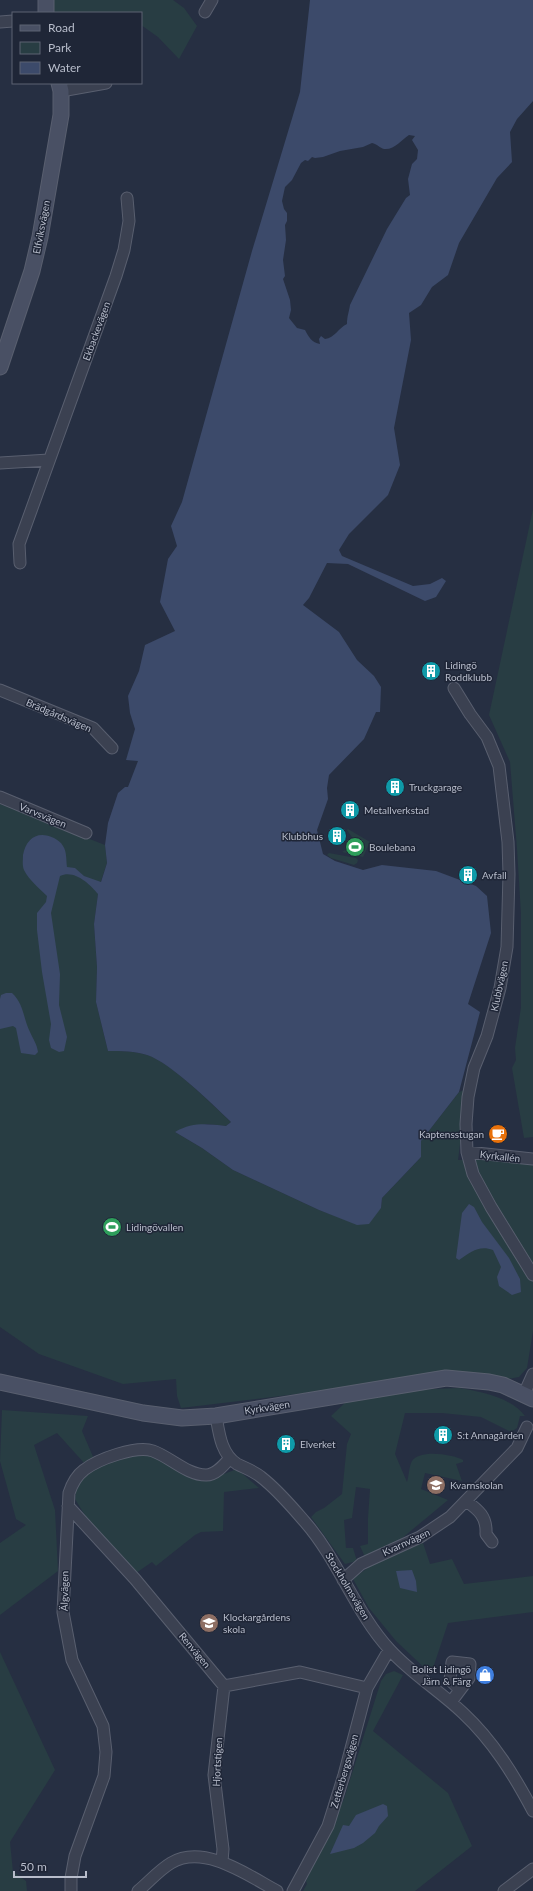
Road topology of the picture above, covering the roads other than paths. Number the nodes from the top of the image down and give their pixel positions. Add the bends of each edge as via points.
1 (46, 0) edge
2 (212, 0) edge
3 (46, 12) edge
4 (205, 12) dead end
5 (12, 21) edge
6 (0, 22) edge
7 (94, 84) edge
8 (60, 87) edge
9 (126, 198) dead end
10 (0, 367) edge
11 (49, 460) junction
12 (0, 463) edge
13 (20, 563) dead end
14 (454, 688) dead end
15 (0, 690) edge
16 (112, 748) dead end
17 (0, 798) edge
18 (86, 833) dead end
19 (467, 1152) junction
20 (533, 1159) edge
21 (533, 1275) edge
22 (533, 1374) edge
23 (0, 1382) edge
24 (529, 1397) edge
25 (216, 1416) junction
26 (527, 1427) dead end
27 (230, 1458) junction
28 (466, 1501) junction
29 (68, 1506) junction
30 (492, 1542) dead end
31 (343, 1580) junction
32 (389, 1650) junction
33 (224, 1686) junction
34 (367, 1688) junction
35 (459, 1689) dead end
36 (451, 1702) junction
37 (533, 1811) edge
38 (222, 1862) junction
39 (533, 1869) edge
40 (72, 1891) edge
41 (138, 1891) edge
42 (277, 1891) edge
43 (293, 1891) edge
44 (504, 1891) edge

1 - 3 street
2 - 4 street
5 - 6 street
7 - 8 street
8 - 10 street, Elfviksvägen via 60,115 40,237 32,271
9 - 11 street, Ekbackevägen via 129,220 124,250
11 - 12 street
11 - 13 street, Ekbackevägen via 19,544
14 - 19 street, Klubbvägen via 487,737 499,766 509,866 507,948 493,1015 474,1068 468,1097
15 - 16 street, Brädgårdsvägen via 93,728
17 - 18 street, Varvsvägen
19 - 20 street, Kyrkallén
19 - 21 street, Klubbvägen via 473,1174
22 - 24 street
23 - 25 street, Kyrkvägen via 143,1413 182,1418
24 - 25 street, Kyrkvägen via 489,1382 446,1378
25 - 27 street via 219,1438
26 - 28 street, Kvarnvägen via 517,1448
27 - 29 street, Älgvägen via 222,1467 206,1475 190,1471 151,1450 133,1449 84,1470 73,1482
27 - 31 street, Stockholmsvägen via 260,1476 289,1503 312,1529
28 - 30 street via 481,1512 486,1534
28 - 31 street, Kvarnvägen via 433,1530 362,1564
29 - 33 street, Renvägen via 136,1579
29 - 40 street, Älgvägen via 63,1612 72,1660 102,1726 106,1752 104,1776 75,1856 70,1878
31 - 32 street, Stockholmsvägen
32 - 34 street, Zetterbergsvägen
32 - 36 street, Stockholmsvägen
33 - 34 street via 300,1672
33 - 38 street, Hjortstigen via 214,1774 223,1849
34 - 43 street, Zetterbergsvägen via 328,1826
35 - 36 street
36 - 37 street, Stockholmsvägen via 489,1740
38 - 41 street via 193,1856 172,1862
38 - 42 street
39 - 44 street

